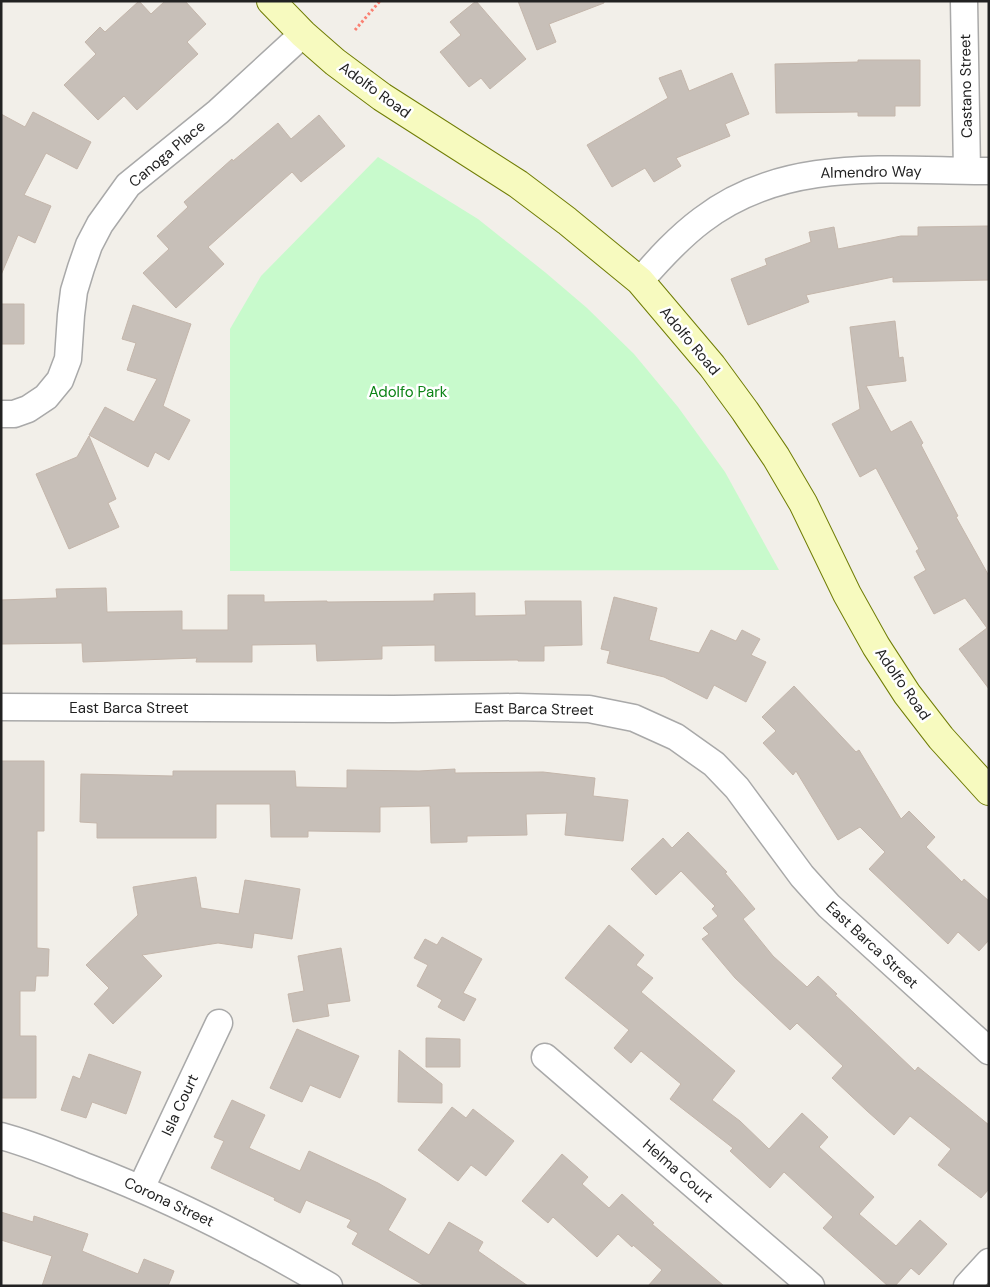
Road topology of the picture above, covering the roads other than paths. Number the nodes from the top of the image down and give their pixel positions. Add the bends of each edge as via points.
1 (271, 1) edge
2 (964, 1) edge
3 (304, 34) junction
4 (978, 171) edge
5 (640, 281) junction
6 (1, 414) edge
7 (1, 707) edge
8 (989, 791) edge
9 (219, 1023) dead end
10 (989, 1051) edge
11 (544, 1057) dead end
12 (1, 1136) edge
13 (142, 1188) junction
14 (989, 1262) edge
15 (329, 1286) edge
16 (811, 1286) edge
17 (968, 1286) edge

1 - 3 main road, Adolfo Road
2 - 4 street, Castano Street
3 - 5 main road, Adolfo Road via 382,97 518,184
3 - 6 street, Canoga Place via 218,112 123,191 100,224 81,268 74,291 68,359 60,380 46,397 28,409
4 - 5 street, Almendro Way via 843,170 815,173 768,185 746,193 702,219 675,242
5 - 8 main road, Adolfo Road via 745,410 803,503 876,646 941,738
7 - 10 street, East Barca Street via 589,708 634,718 676,736 714,764 737,788 802,876 829,906
9 - 13 street, Isla Court
11 - 16 street, Helma Court
12 - 13 street, Corona Street
13 - 15 street, Corona Street via 203,1217
14 - 17 street

